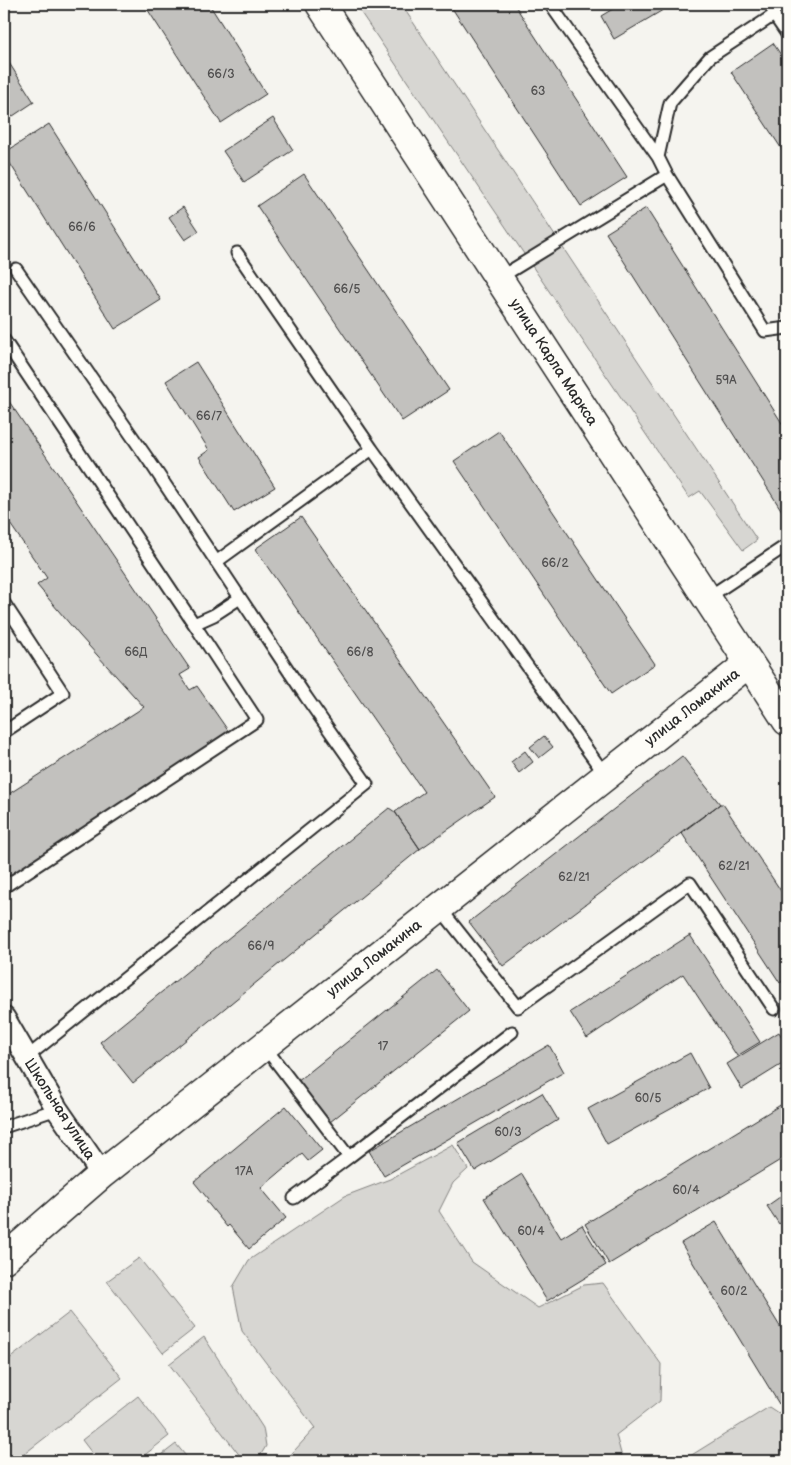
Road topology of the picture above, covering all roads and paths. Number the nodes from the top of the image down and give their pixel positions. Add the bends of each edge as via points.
1 (320, 4) edge
2 (550, 4) edge
3 (773, 9) edge
4 (787, 34) edge
5 (658, 157) junction
6 (667, 175) junction
7 (237, 253) dead end
8 (16, 269) dead end
9 (499, 278) junction
10 (787, 328) edge
11 (4, 340) edge
12 (372, 449) junction
13 (787, 545) edge
14 (216, 562) junction
15 (240, 598) junction
16 (707, 598) junction
17 (4, 603) edge
18 (194, 624) junction
19 (749, 663) junction
20 (787, 722) edge
21 (4, 732) edge
22 (606, 776) junction
23 (4, 887) edge
24 (439, 907) junction
25 (774, 1009) dead end
26 (4, 1018) edge
27 (512, 1032) dead end
28 (264, 1046) junction
29 (26, 1058) junction
30 (57, 1109) junction
31 (4, 1126) edge
32 (349, 1157) junction
33 (102, 1174) junction
34 (294, 1198) dead end
35 (4, 1259) edge

1 - 9 main road, улица Карла Маркса
2 - 5 lane
3 - 4 lane
3 - 5 lane via 710,57 670,103
5 - 6 lane
6 - 9 lane
6 - 10 lane via 765,331
7 - 12 lane
8 - 14 lane
9 - 16 main road, улица Карла Маркса
11 - 18 lane
12 - 14 lane
12 - 22 lane
13 - 16 lane
14 - 15 lane
15 - 18 lane
15 - 29 lane via 367,784
16 - 19 main road, улица Карла Маркса
17 - 21 lane via 63,693
18 - 23 lane via 256,720
19 - 20 main road, улица Карла Маркса
19 - 22 main road, улица Ломакина
22 - 24 main road, улица Ломакина
24 - 25 lane via 518,1007 690,884
24 - 28 main road, улица Ломакина
26 - 29 street, Школьная улица
27 - 32 lane
28 - 32 lane
28 - 33 main road, улица Ломакина
29 - 30 street, Школьная улица
30 - 31 lane
30 - 33 street, Школьная улица
32 - 34 lane
33 - 35 main road, улица Ломакина

